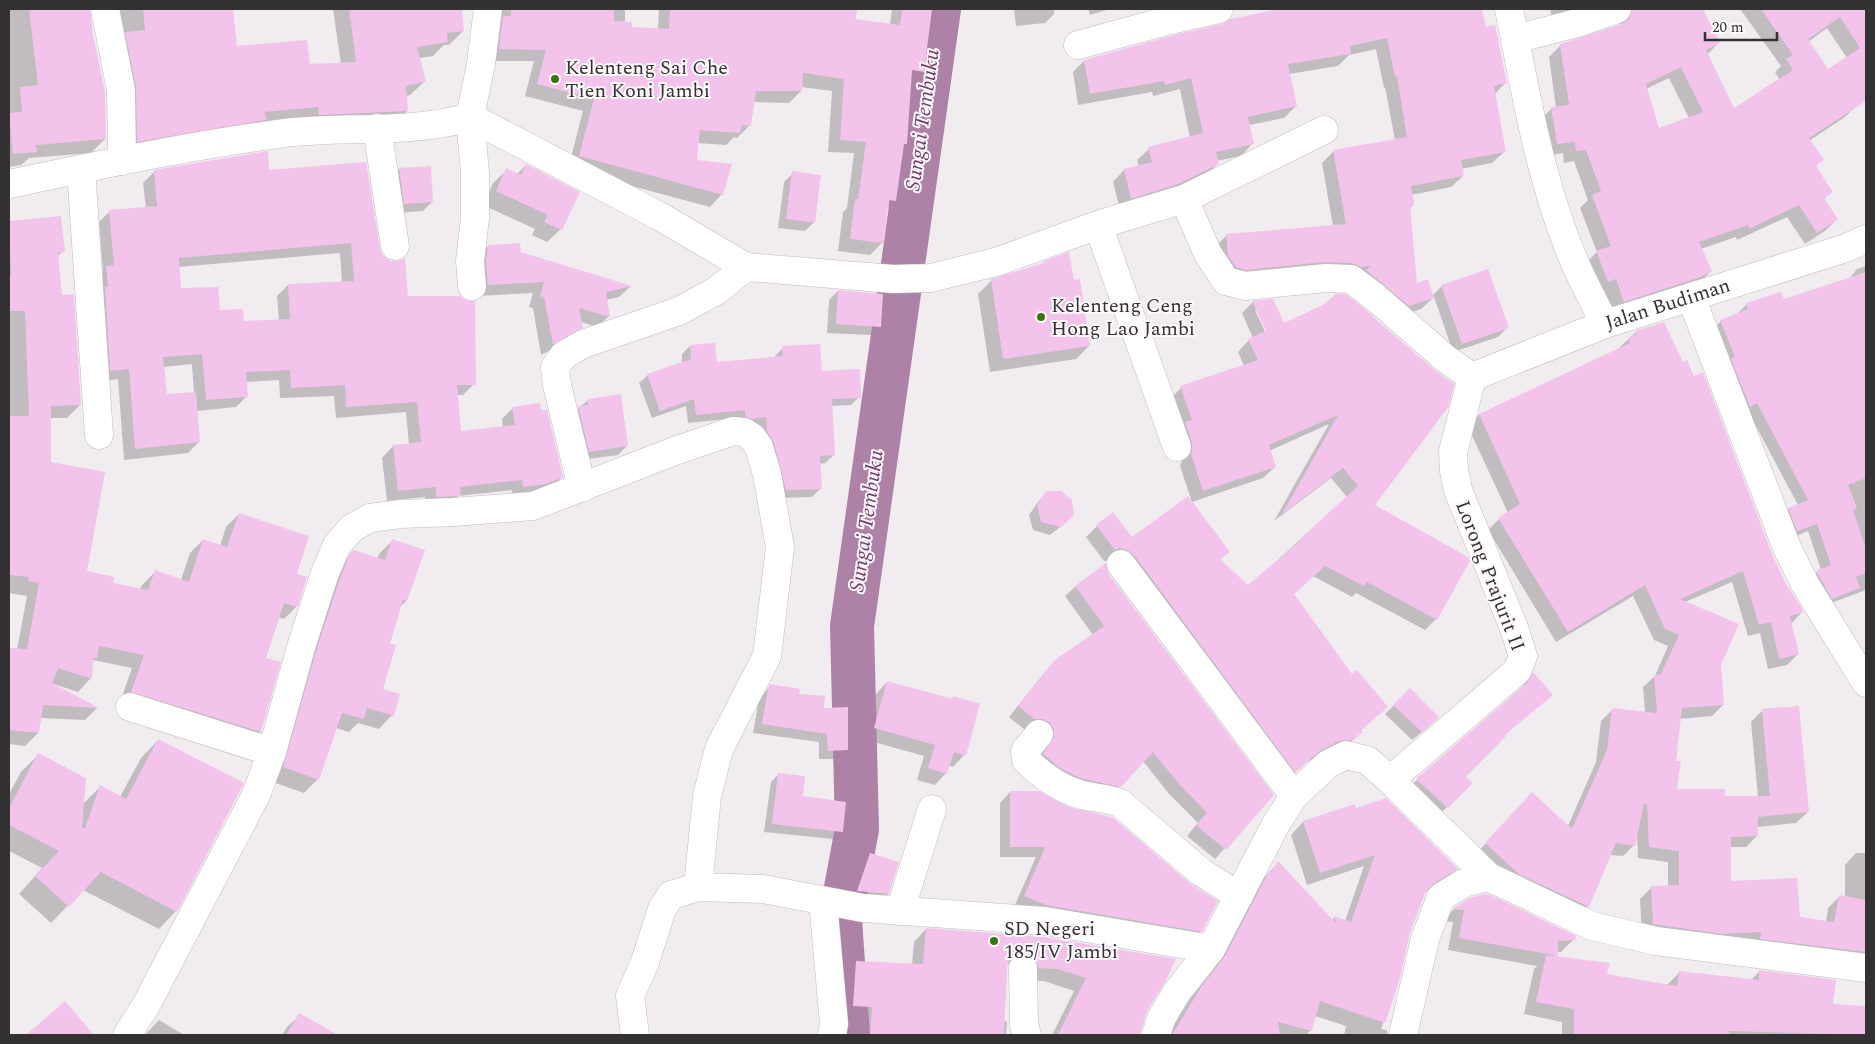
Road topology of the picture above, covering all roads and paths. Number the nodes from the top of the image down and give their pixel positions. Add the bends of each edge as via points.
1 (105, 9) edge
2 (488, 9) edge
3 (1219, 9) edge
4 (1509, 9) edge
5 (1617, 9) edge
6 (1515, 39) junction
7 (1078, 45) dead end
8 (470, 117) junction
9 (377, 128) junction
10 (1324, 130) dead end
11 (122, 161) junction
12 (81, 169) junction
13 (9, 184) edge
14 (1184, 199) junction
15 (1098, 225) junction
16 (1866, 239) edge
17 (394, 246) dead end
18 (746, 267) junction
19 (472, 286) dead end
20 (1691, 298) junction
21 (1605, 324) junction
22 (1472, 377) junction
23 (99, 435) dead end
24 (1178, 447) dead end
25 (582, 488) junction
26 (1121, 564) dead end
27 (1865, 680) edge
28 (130, 707) dead end
29 (1038, 734) dead end
30 (272, 752) junction
31 (1390, 780) junction
32 (1294, 796) junction
33 (932, 809) dead end
34 (1489, 877) junction
35 (698, 887) junction
36 (1239, 896) junction
37 (830, 902) junction
38 (900, 911) junction
39 (1211, 950) junction
40 (1023, 968) dead end
41 (1866, 968) edge
42 (127, 1035) edge
43 (635, 1035) edge
44 (832, 1035) edge
45 (1027, 1035) edge
46 (1156, 1035) edge
47 (1403, 1035) edge

1 - 11 street via 121,90
2 - 8 street
3 - 7 street
4 - 6 street
5 - 6 street
6 - 21 street via 1549,190 1575,262
8 - 9 street via 452,122
8 - 18 street via 661,216
8 - 19 street via 476,218 470,261
9 - 11 street via 286,133
9 - 17 street
10 - 14 street
11 - 12 street
12 - 13 street
12 - 23 street
14 - 15 street
14 - 22 street via 1208,254 1226,281 1245,286 1326,278 1351,279
15 - 18 street via 996,262 931,278 893,279
15 - 24 street
16 - 20 street, Jalan Budiman
18 - 25 street via 716,291 679,311 583,344 564,356 555,367 556,385
20 - 21 street, Jalan Budiman
20 - 27 street via 1787,548 1805,584
21 - 22 street, Jalan Budiman
22 - 31 street, Lorong Prajurit II via 1453,452 1454,471 1458,490 1523,656 1517,671
25 - 30 street via 533,506 401,514 370,518 352,528 337,545 325,573
25 - 35 street via 733,431 752,437 759,447 767,474 780,547 767,656 719,749 707,796
26 - 32 street
28 - 30 street
29 - 36 street via 1025,751 1026,760 1042,776 1080,794 1120,803 1194,866
30 - 42 street via 256,795 145,1007
31 - 32 street via 1367,760 1346,755 1328,764
31 - 34 street
32 - 36 street
33 - 38 street
34 - 41 street via 1592,926 1656,941
34 - 47 street via 1464,884 1441,897 1425,939
35 - 37 street via 763,889
35 - 43 street via 671,894 662,909 630,996
36 - 39 street
37 - 38 street
37 - 44 street
38 - 39 street via 1045,921
39 - 46 street via 1176,992
40 - 45 street

